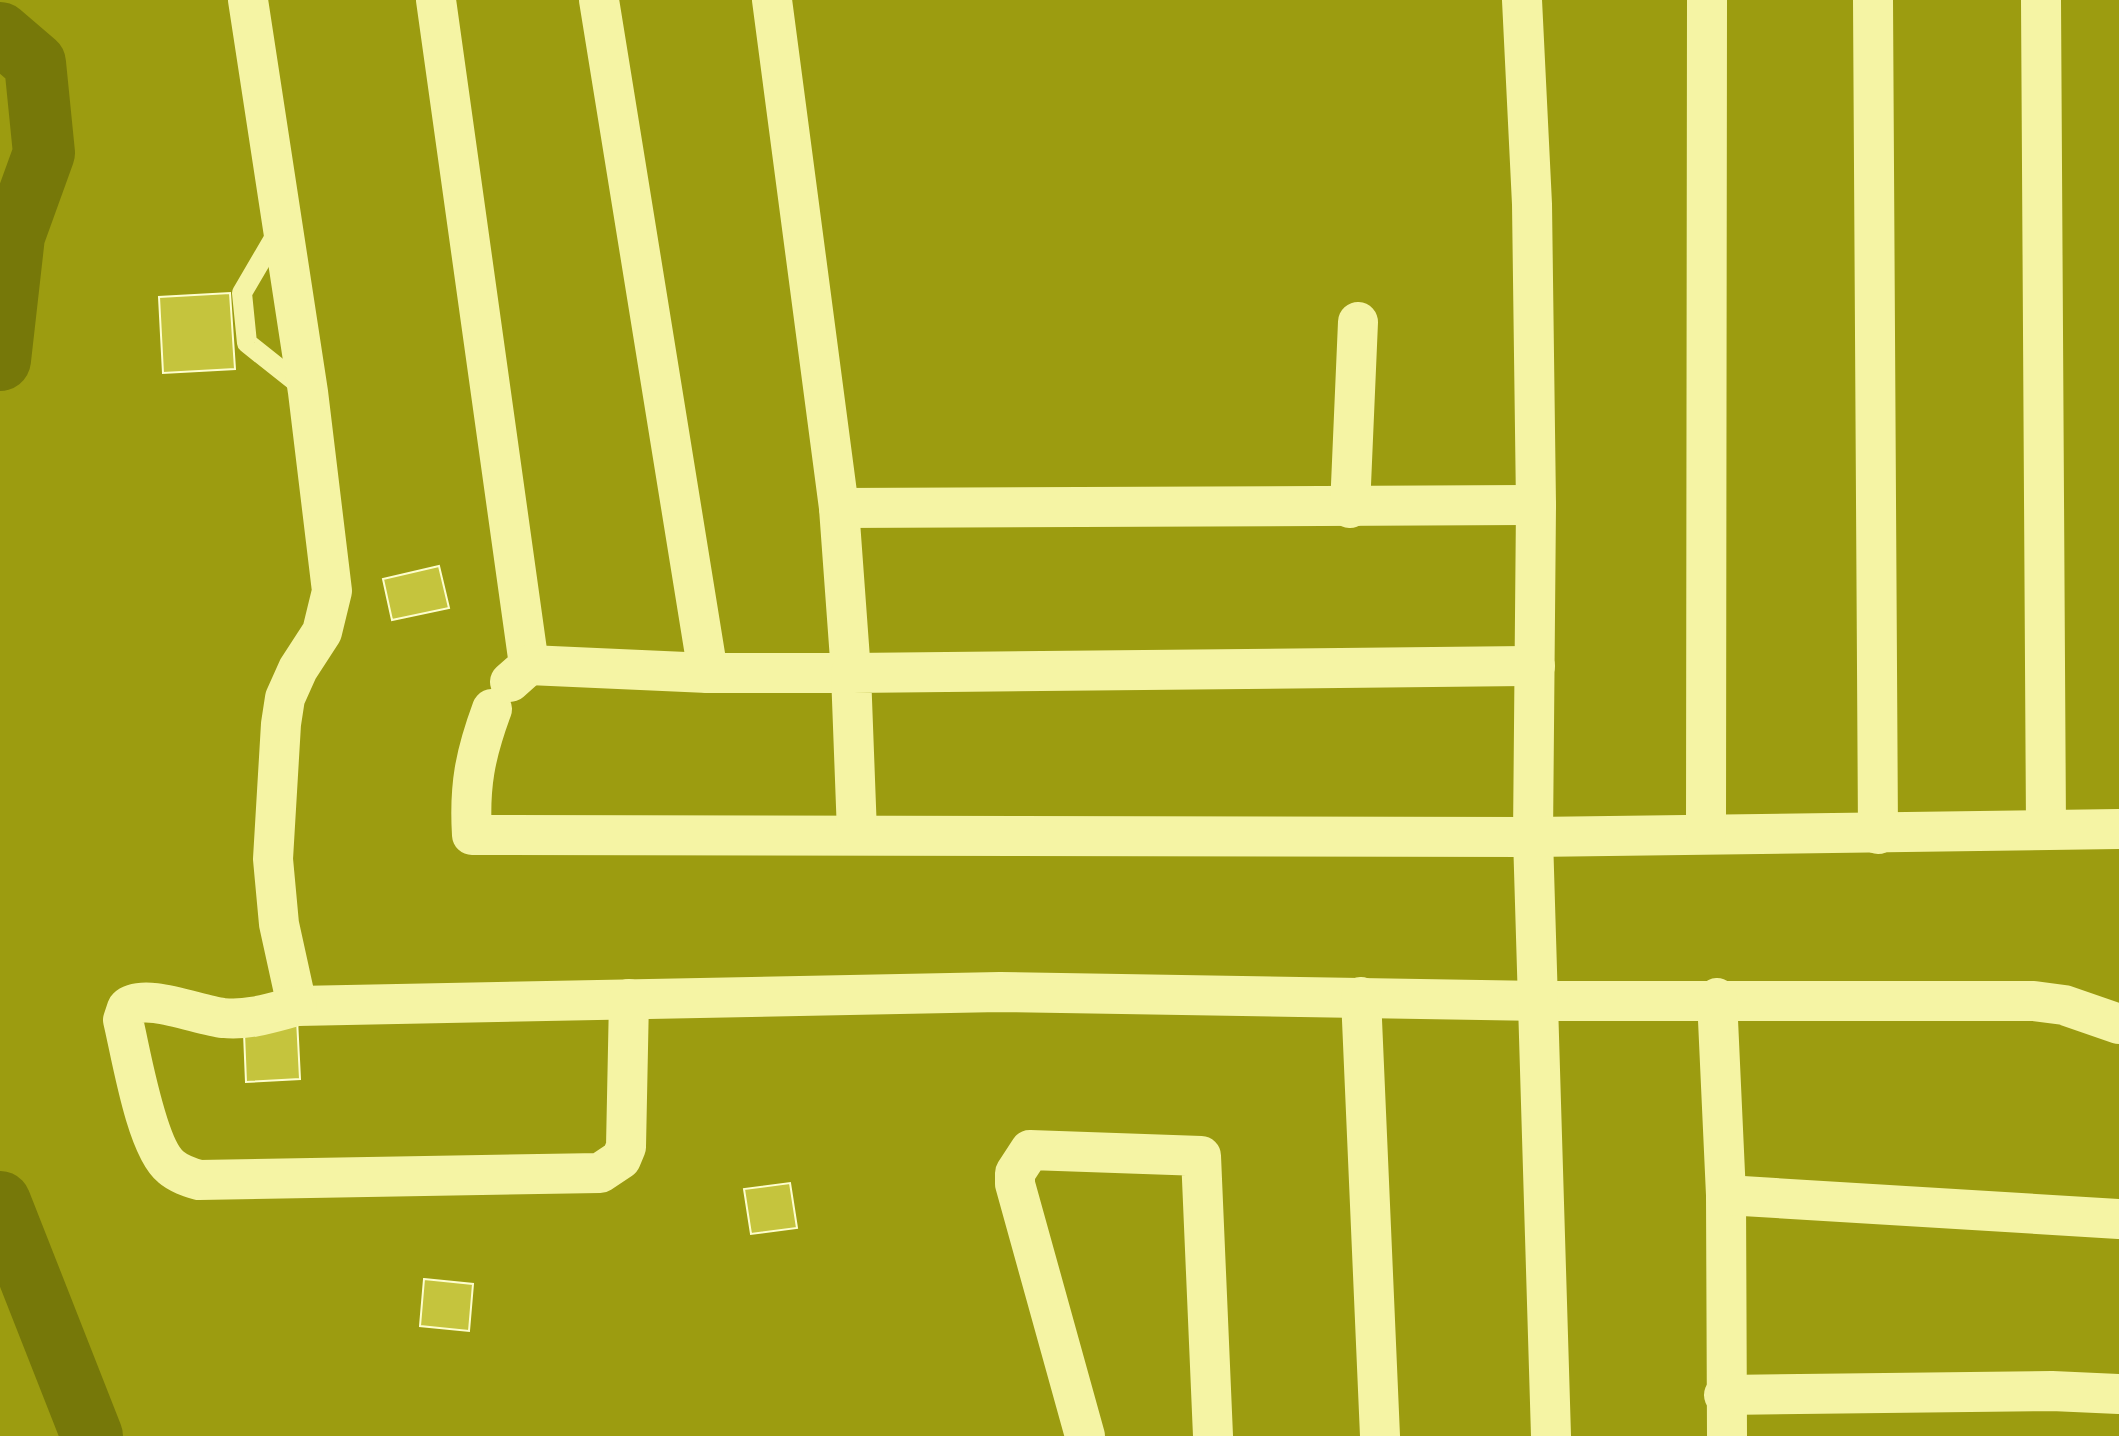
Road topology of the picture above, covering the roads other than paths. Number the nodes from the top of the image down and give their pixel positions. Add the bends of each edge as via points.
1 (248, 0) edge
2 (436, 0) edge
3 (599, 0) edge
4 (772, 0) edge
5 (1522, 0) edge
6 (1707, 0) edge
7 (1873, 0) edge
8 (2041, 0) edge
9 (282, 224) junction
10 (1358, 322) dead end
11 (308, 392) junction
12 (1536, 505) junction
13 (839, 508) junction
14 (1350, 508) junction
15 (1535, 666) junction
16 (708, 673) junction
17 (851, 673) junction
18 (510, 685) junction
19 (2046, 829) junction
20 (2119, 829) edge
21 (857, 833) junction
22 (1706, 833) junction
23 (1878, 834) junction
24 (1533, 837) junction
25 (1361, 997) junction
26 (1717, 998) junction
27 (629, 999) junction
28 (1536, 1001) junction
29 (297, 1006) junction
30 (2119, 1024) edge
31 (1726, 1195) junction
32 (2119, 1219) edge
33 (2119, 1394) edge
34 (1724, 1395) junction
35 (1085, 1436) edge
36 (1213, 1436) edge
37 (1380, 1436) edge
38 (1551, 1436) edge
39 (1727, 1436) edge

1 - 9 street
2 - 18 street
3 - 16 street
4 - 13 street
5 - 12 street via 1532,204
6 - 22 street
7 - 23 street
8 - 19 street
9 - 11 street
9 - 11 lane via 242,293 247,343
10 - 14 street
11 - 29 street via 332,591 322,632 285,698 281,724 273,859 279,924
12 - 14 street
12 - 15 street
13 - 14 street
13 - 17 street
15 - 17 street
15 - 24 street
16 - 17 street
16 - 18 street
17 - 21 street
18 - 21 street via 478,748 469,791 472,835
19 - 20 street
19 - 23 street
21 - 24 street
22 - 23 street
22 - 24 street
24 - 28 street
25 - 27 street via 1000,992
25 - 28 street
25 - 37 street
26 - 28 street
26 - 30 street via 2034,1001
26 - 31 street
27 - 29 street
27 - 29 street via 626,1147 621,1159 600,1173 199,1180 169,1166 144,1110 123,1020 127,1008 143,1001 225,1019
28 - 38 street
31 - 32 street
31 - 34 street
33 - 34 street
34 - 39 street
35 - 36 street via 1015,1184 1015,1173 1030,1150 1201,1156

